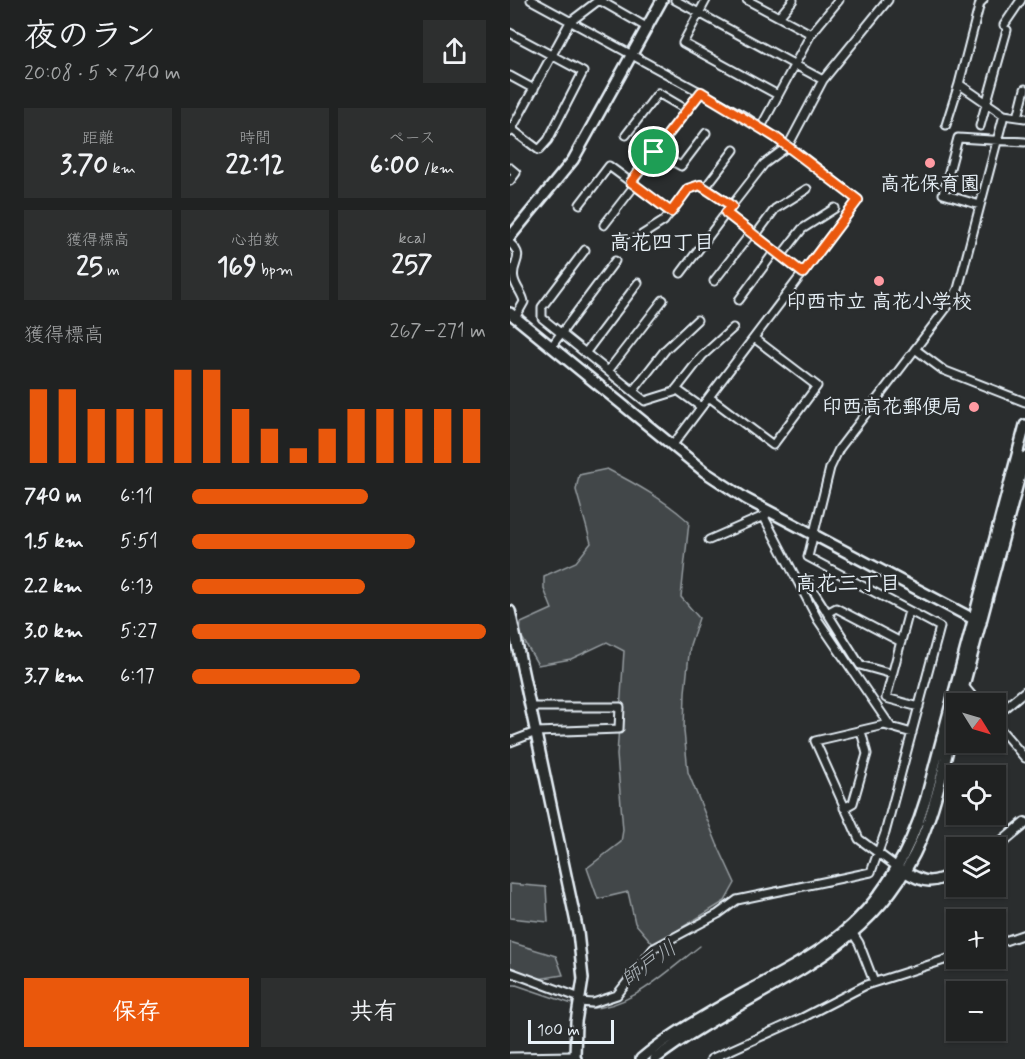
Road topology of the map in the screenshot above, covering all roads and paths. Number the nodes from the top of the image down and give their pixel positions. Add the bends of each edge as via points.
1 (531, 0) edge
2 (662, 0) edge
3 (675, 0) edge
4 (706, 0) edge
5 (747, 0) edge
6 (793, 0) edge
7 (839, 0) edge
8 (983, 0) edge
9 (1022, 0) edge
10 (886, 1) edge
11 (699, 13) junction
12 (779, 17) junction
13 (570, 22) junction
14 (648, 28) junction
15 (510, 33) edge
16 (811, 34) junction
17 (552, 56) junction
18 (633, 56) junction
19 (794, 64) junction
20 (510, 76) edge
21 (823, 80) junction
22 (959, 84) junction
23 (534, 89) junction
24 (1025, 89) edge
25 (701, 92) junction
26 (778, 95) junction
27 (987, 103) junction
28 (687, 110) junction
29 (1004, 115) junction
30 (1022, 118) edge
31 (946, 125) dead end
32 (980, 126) dead end
33 (760, 127) junction
34 (511, 130) edge
35 (706, 133) dead end
36 (626, 135) dead end
37 (999, 140) junction
38 (1025, 142) edge
39 (788, 146) junction
40 (734, 150) dead end
41 (654, 152) junction
42 (510, 168) edge
43 (510, 181) edge
44 (633, 184) junction
45 (705, 188) junction
46 (807, 189) dead end
47 (580, 204) dead end
48 (980, 205) junction
49 (732, 206) junction
50 (835, 208) dead end
51 (671, 212) junction
52 (726, 213) junction
53 (604, 225) dead end
54 (753, 234) junction
55 (510, 237) edge
56 (510, 243) edge
57 (626, 245) dead end
58 (585, 250) dead end
59 (778, 254) junction
60 (615, 261) dead end
61 (681, 273) dead end
62 (803, 273) junction
63 (714, 282) dead end
64 (638, 283) dead end
65 (663, 300) dead end
66 (739, 300) dead end
67 (513, 316) edge
68 (697, 320) dead end
69 (733, 328) dead end
70 (561, 333) junction
71 (754, 338) junction
72 (551, 347) junction
73 (915, 349) junction
74 (586, 352) junction
75 (608, 371) junction
76 (676, 389) junction
77 (633, 391) junction
78 (709, 397) junction
79 (1025, 402) edge
80 (701, 407) junction
81 (1025, 425) edge
82 (672, 446) junction
83 (1025, 457) edge
84 (767, 514) junction
85 (814, 533) junction
86 (709, 540) dead end
87 (799, 582) junction
88 (909, 610) junction
89 (510, 611) edge
90 (827, 613) junction
91 (977, 621) junction
92 (901, 642) junction
93 (892, 674) junction
94 (964, 686) junction
95 (1025, 691) edge
96 (962, 693) edge
97 (970, 693) edge
98 (530, 707) junction
99 (919, 707) junction
100 (1006, 707) edge
101 (891, 727) junction
102 (861, 731) junction
103 (536, 732) junction
104 (912, 733) junction
105 (1006, 736) edge
106 (510, 742) edge
107 (946, 753) edge
108 (1025, 758) edge
109 (844, 808) junction
110 (1025, 823) edge
111 (1006, 839) edge
112 (878, 852) junction
113 (901, 869) junction
114 (946, 877) edge
115 (851, 931) junction
116 (1025, 934) edge
117 (1006, 941) edge
118 (946, 959) edge
119 (510, 972) edge
120 (874, 982) junction
121 (580, 1000) junction
122 (724, 1056) edge
123 (513, 1058) edge
124 (575, 1058) edge
125 (641, 1059) edge
126 (655, 1059) edge
127 (711, 1059) edge

1 - 13 street
2 - 14 main road
3 - 11 street
4 - 11 street
5 - 12 street
6 - 12 street
7 - 16 street
8 - 22 street
9 - 27 street via 1006,27
10 - 21 street
11 - 19 street
11 - 26 street via 683,43
12 - 16 street
13 - 14 street via 599,0
13 - 17 street
13 - 18 street
14 - 18 main road
15 - 17 street
16 - 19 street
17 - 23 street
17 - 34 street via 583,72 548,140 539,150
18 - 25 street
18 - 55 main road via 573,160
19 - 21 street
19 - 26 street
20 - 23 street
21 - 39 street
22 - 27 street
22 - 31 street
23 - 34 street
24 - 30 street
25 - 28 street
25 - 33 street
26 - 33 street
27 - 29 street
27 - 32 street
28 - 36 street via 658,93
28 - 41 street
29 - 30 street
29 - 37 street
33 - 39 street
35 - 41 street via 681,166
37 - 38 street
37 - 48 street
37 - 48 street via 957,138 943,194
39 - 49 street via 764,164
39 - 62 street via 858,200
40 - 45 street
41 - 44 street
42 - 43 street via 516,173
44 - 47 street via 609,166
44 - 51 street
44 - 53 street
45 - 49 street
45 - 51 street via 700,185 688,189
46 - 54 street via 775,209
48 - 73 street via 958,290
49 - 52 street
50 - 59 street via 802,229
51 - 57 street via 664,221
52 - 54 street
52 - 61 street
54 - 59 street
54 - 63 street
56 - 67 street via 518,253 514,281 524,302
58 - 70 street via 542,307 543,318
59 - 62 street
59 - 66 street
60 - 70 street
62 - 71 street
64 - 74 street
65 - 75 street
67 - 72 main road
68 - 77 street via 666,349
69 - 76 street via 702,356
70 - 72 street
70 - 74 street
71 - 78 street
71 - 78 street via 817,386 773,445
72 - 82 main road
73 - 79 street via 943,370
73 - 85 street via 839,449 830,468
74 - 75 street
75 - 77 street
76 - 77 street via 645,401
76 - 80 street
78 - 80 street
80 - 82 street
81 - 91 main road
82 - 84 main road
83 - 91 main road
84 - 85 main road
84 - 86 street
84 - 87 street
85 - 88 street via 808,557
85 - 91 main road
87 - 90 street via 806,579
87 - 101 street via 818,620
88 - 92 street
88 - 99 street via 940,627
89 - 98 main road
90 - 92 street via 836,608
90 - 93 street via 860,665
91 - 94 main road
91 - 113 main road via 921,817
92 - 93 street
93 - 99 street via 886,698
94 - 96 main road
94 - 97 street
95 - 100 street
98 - 103 main road
98 - 103 street via 620,707 619,729
99 - 104 street
101 - 102 street
101 - 104 street
102 - 109 street via 867,754 853,803
102 - 109 street via 815,741
103 - 106 street
103 - 121 main road via 578,932 583,979
104 - 112 street
105 - 108 street
107 - 113 main road via 921,841
109 - 112 street via 859,839
110 - 111 main road
112 - 113 street
112 - 121 street via 871,872 737,900 654,948 617,995 593,1003
113 - 114 main road via 921,882
113 - 115 main road
115 - 120 street
115 - 125 main road via 698,1019
115 - 126 main road via 821,958 700,1028
116 - 117 street
118 - 120 street
119 - 121 street
120 - 122 street
121 - 124 main road
122 - 127 street
123 - 124 street

